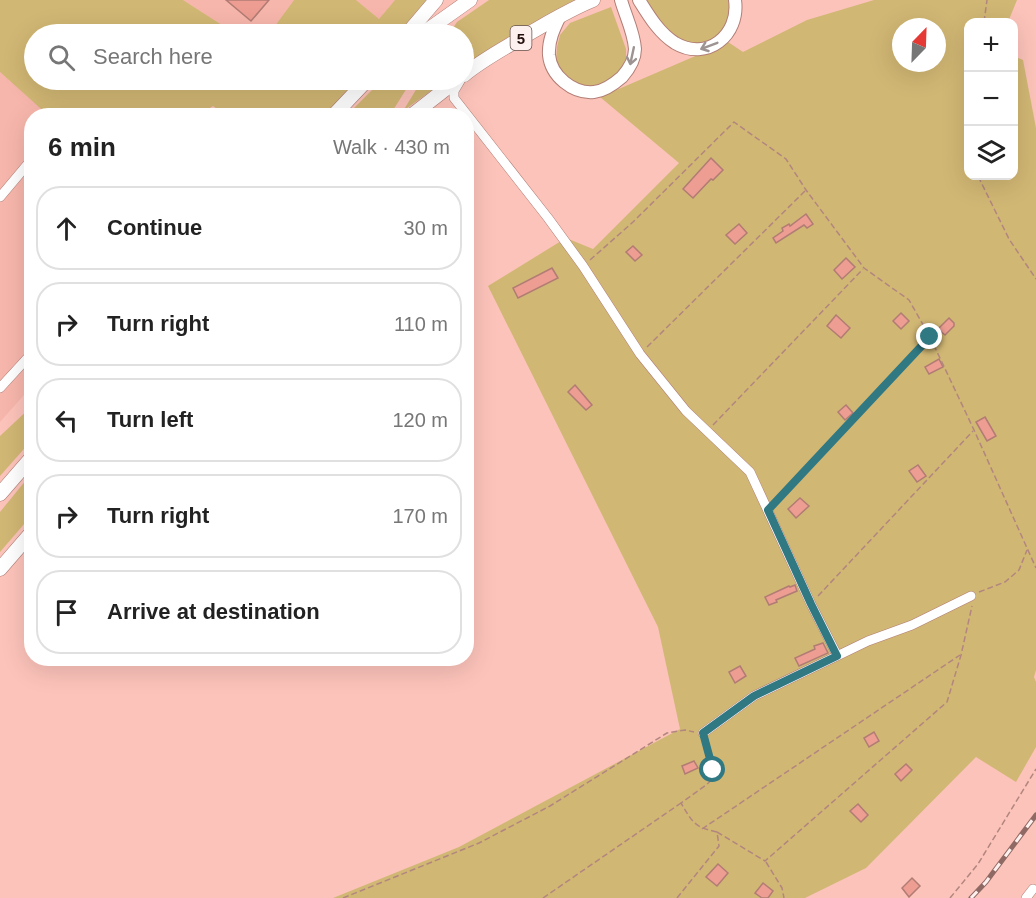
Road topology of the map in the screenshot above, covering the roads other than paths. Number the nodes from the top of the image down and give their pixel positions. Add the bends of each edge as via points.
1 (470, 0) edge
2 (621, 0) edge
3 (639, 0) edge
4 (735, 0) edge
5 (587, 2) edge
6 (431, 4) edge
7 (560, 16) junction
8 (415, 24) edge
9 (436, 24) edge
10 (474, 67) edge
11 (358, 90) edge
12 (444, 90) edge
13 (455, 90) edge
14 (454, 98) junction
15 (429, 101) junction
16 (341, 108) edge
17 (421, 108) edge
18 (462, 108) edge
19 (474, 124) edge
20 (24, 168) edge
21 (0, 197) edge
22 (24, 362) edge
23 (0, 388) edge
24 (24, 467) edge
25 (0, 494) edge
26 (24, 541) edge
27 (2, 566) edge
28 (971, 596) road end
29 (837, 656) junction
30 (703, 733) road end
31 (1033, 889) dead end
32 (1026, 898) edge

1 - 9 highway
2 -> 7 main road via 635,50 626,72 606,89 594,92 570,86 552,66 549,42
4 -> 3 main road via 735,18 726,36 706,49 695,50 668,39
5 - 7 highway, 5
6 - 8 highway
7 - 10 highway, 5
11 - 16 highway
12 - 15 highway
13 - 14 street
14 - 15 street
14 - 18 street
15 - 17 highway
19 - 29 street via 583,266 640,354 686,411 750,472
20 - 21 street
22 - 23 street
24 - 25 highway
26 - 27 highway
28 - 29 street
29 - 30 street via 754,696
31 - 32 street

